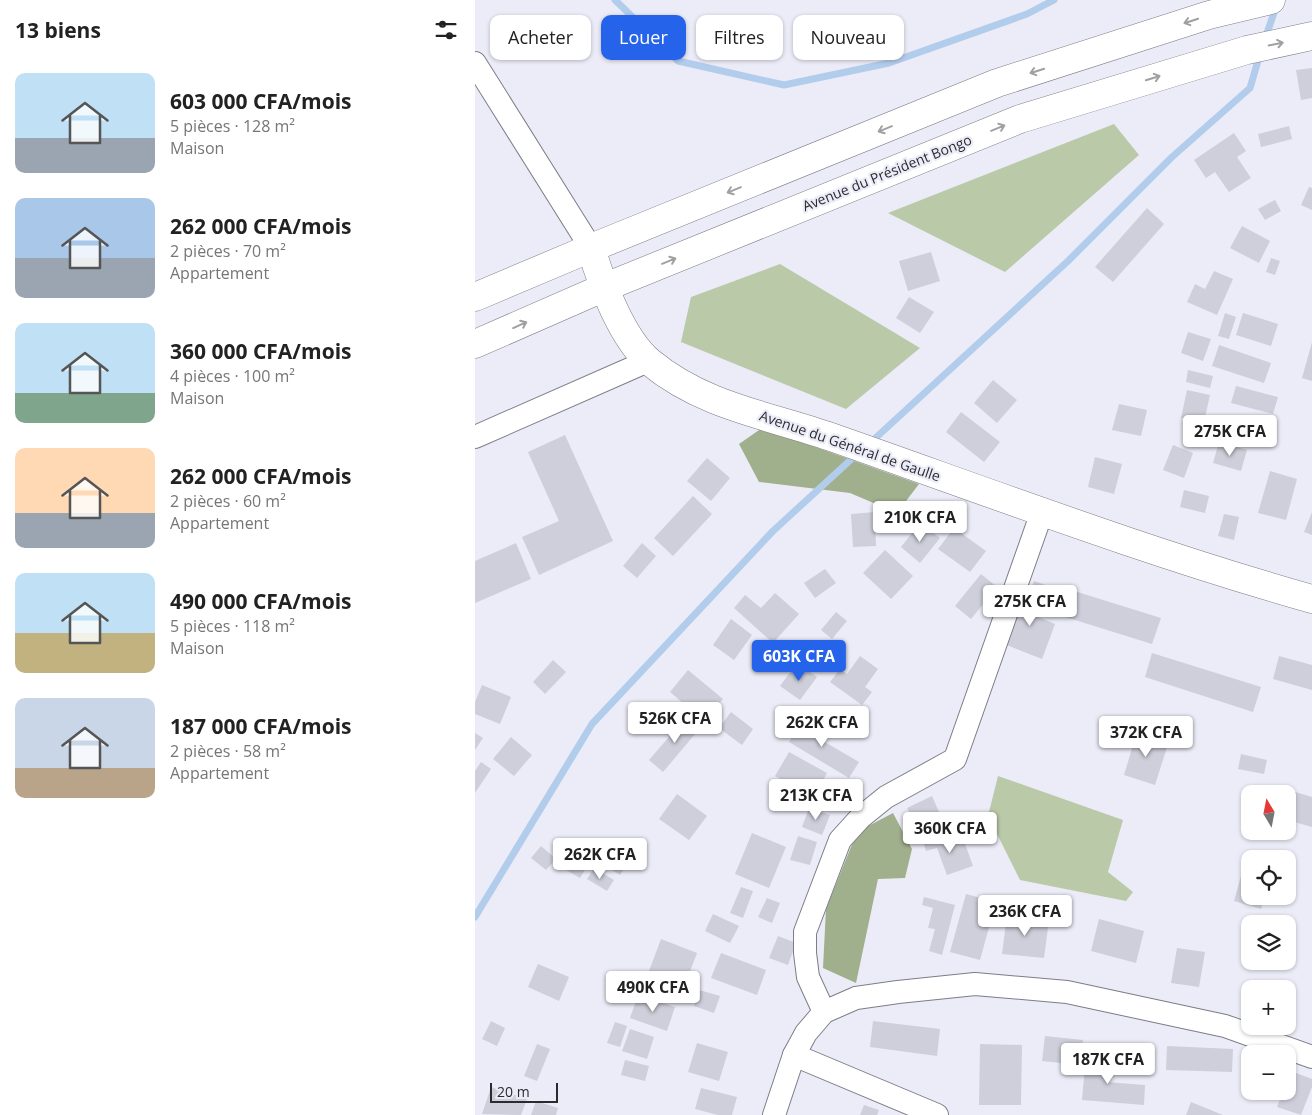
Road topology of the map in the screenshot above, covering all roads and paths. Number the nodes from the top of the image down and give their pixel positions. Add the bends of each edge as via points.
1 (1271, 0) edge
2 (1309, 37) edge
3 (475, 63) edge
4 (591, 248) junction
5 (603, 288) junction
6 (475, 297) edge
7 (475, 344) edge
8 (648, 360) junction
9 (475, 437) edge
10 (1042, 512) junction
11 (1312, 599) edge
12 (825, 1012) junction
13 (794, 1055) junction
14 (1312, 1057) edge
15 (774, 1115) edge
16 (937, 1115) edge

1 -> 4 street via 1238,7 997,83
5 -> 2 street, Avenue du Président Bongo via 1020,120 1247,50
3 - 4 street
4 - 5 street, Avenue du Général de Gaulle
4 - 6 street
7 -> 5 street, Avenue du Président Bongo
5 - 8 street, Avenue du Général de Gaulle via 631,338
8 - 9 street
8 - 10 street, Avenue du Général de Gaulle via 681,386 719,402 830,437
10 - 11 street, Avenue du Général de Gaulle via 1227,575
10 - 12 street via 955,759 886,797 840,840 805,932 808,978
12 - 13 street via 805,1033
12 - 14 street via 856,998 975,984 1067,992 1225,1026
13 - 15 street
13 - 16 street

